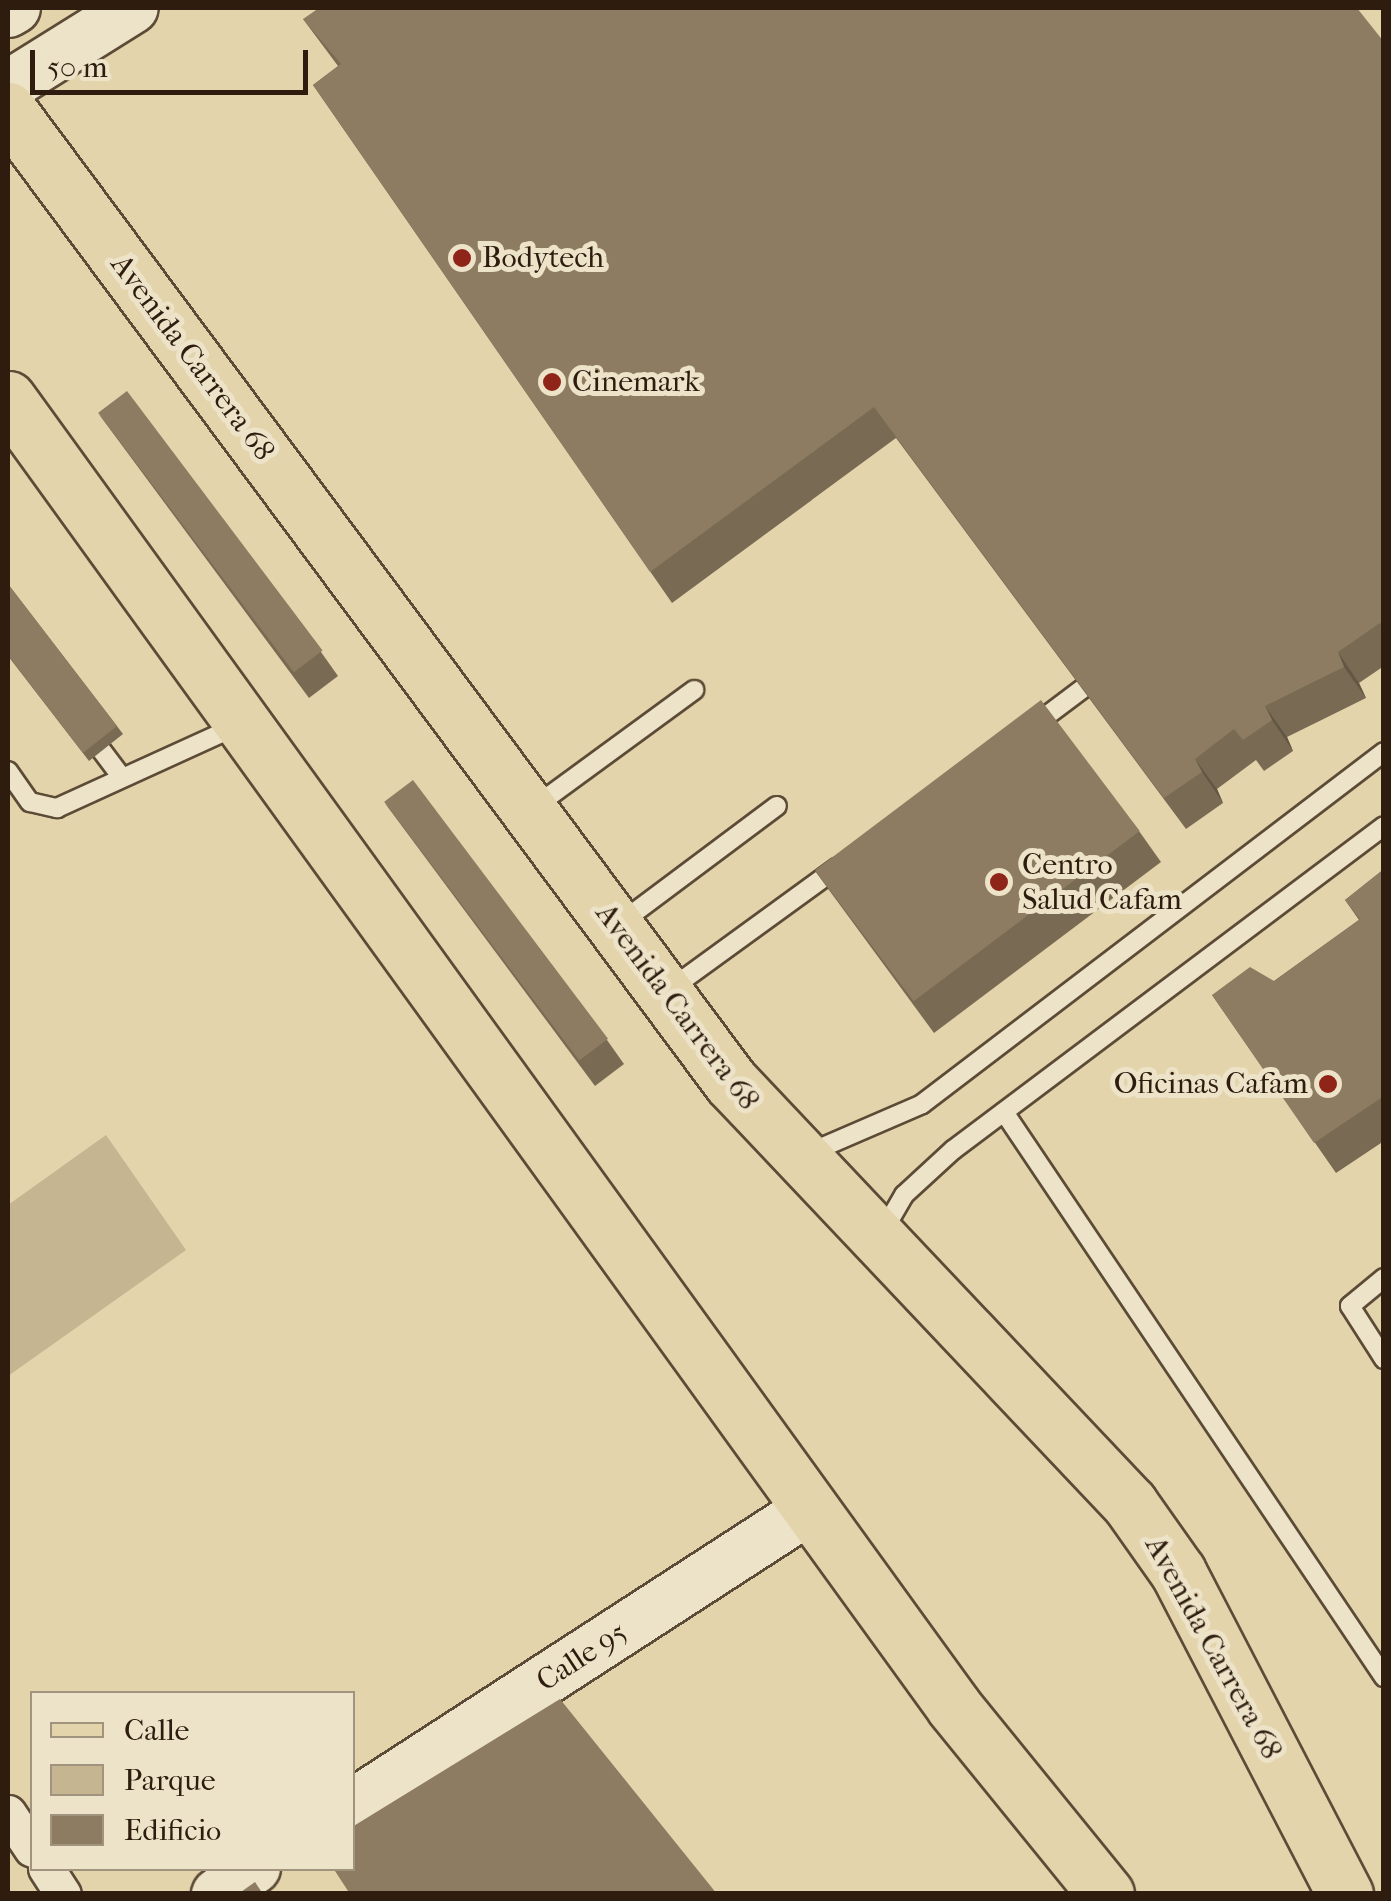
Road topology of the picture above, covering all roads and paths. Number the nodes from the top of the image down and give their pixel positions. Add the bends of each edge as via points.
1 (16, 8) edge
2 (132, 8) edge
3 (8, 12) edge
4 (8, 86) edge
5 (8, 110) edge
6 (8, 400) edge
7 (1095, 656) edge
8 (694, 690) dead end
9 (246, 723) junction
10 (1020, 735) edge
11 (102, 750) edge
12 (1384, 752) edge
13 (8, 772) edge
14 (120, 774) junction
15 (777, 806) dead end
16 (528, 811) junction
17 (1384, 826) edge
18 (862, 850) edge
19 (615, 927) junction
20 (664, 993) junction
21 (1004, 1112) junction
22 (794, 1152) junction
23 (880, 1239) junction
24 (1384, 1278) edge
25 (1384, 1359) edge
26 (811, 1508) junction
27 (1384, 1677) edge
28 (355, 1804) edge
29 (8, 1813) edge
30 (30, 1846) edge
31 (48, 1871) edge
32 (251, 1871) edge
33 (63, 1894) edge
34 (217, 1894) edge
35 (1106, 1894) edge
36 (1345, 1894) edge

1 - 3 street
2 - 4 street
5 - 16 main road, Avenida Carrera 68
6 - 9 main road
7 - 10 lane via 1098,688
8 - 16 lane
9 - 14 lane
9 - 26 main road
11 - 14 lane
12 - 22 lane via 922,1104 851,1142
13 - 14 lane via 42,808
15 - 19 lane
16 - 19 main road, Avenida Carrera 68
17 - 21 lane
18 - 20 lane
19 - 20 main road, Avenida Carrera 68
20 - 22 main road, Avenida Carrera 68
21 - 23 lane via 904,1195
21 - 27 lane
22 - 23 main road, Avenida Carrera 68
23 - 36 main road, Avenida Carrera 68 via 1130,1504 1178,1572
24 - 25 lane via 1350,1306
26 - 28 street, Calle 95
26 - 35 main road via 954,1707
29 - 30 street
31 - 33 street
32 - 34 street

